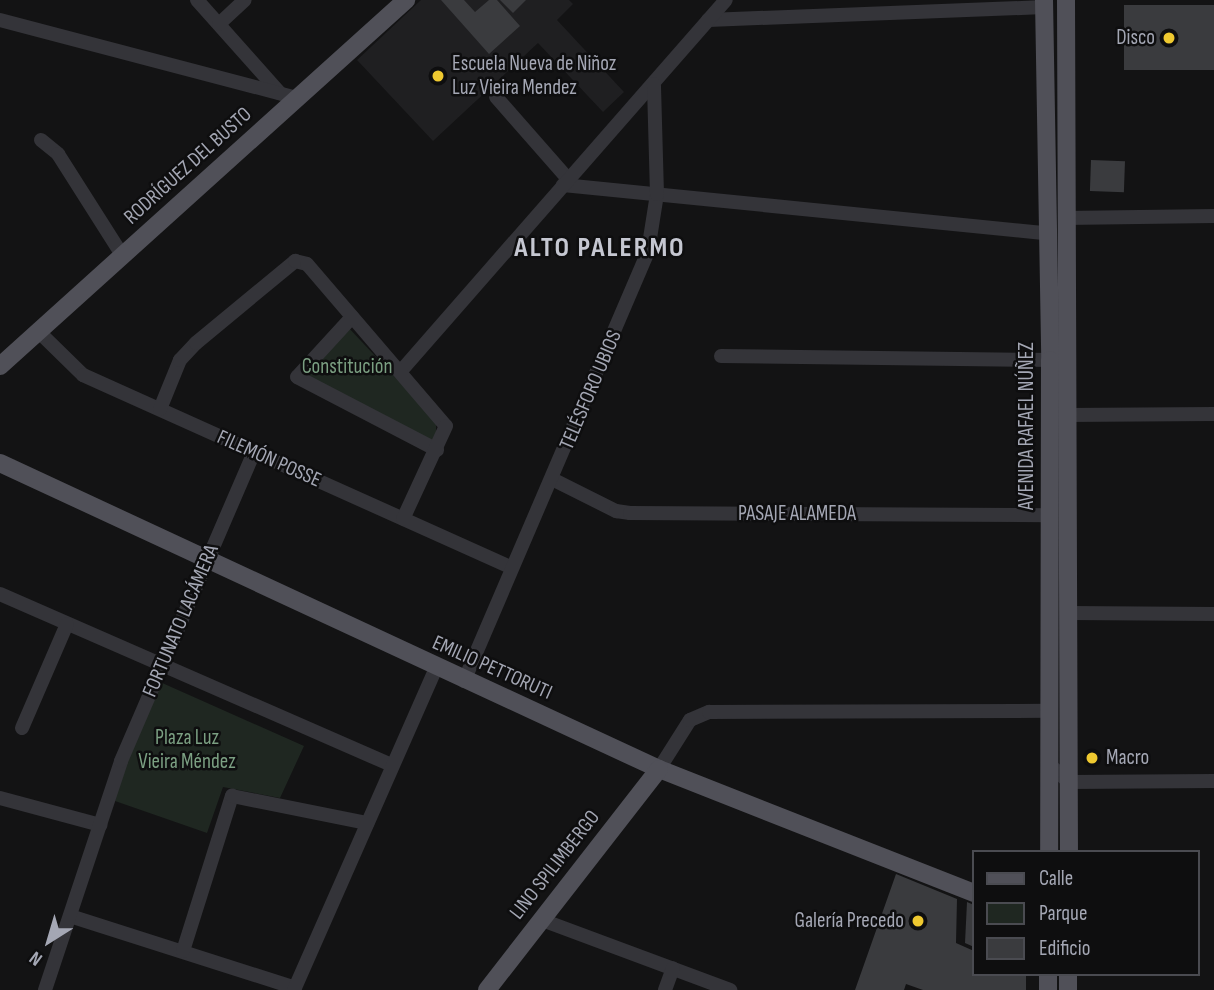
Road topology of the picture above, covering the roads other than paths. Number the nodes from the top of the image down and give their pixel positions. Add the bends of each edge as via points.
1 (197, 0) edge
2 (245, 0) edge
3 (406, 0) edge
4 (726, 0) edge
5 (1066, 0) edge
6 (1044, 4) edge
7 (0, 20) edge
8 (708, 20) junction
9 (219, 24) junction
10 (654, 84) junction
11 (290, 96) junction
12 (496, 97) dead end
13 (41, 140) dead end
14 (566, 182) junction
15 (657, 194) junction
16 (1214, 216) edge
17 (1065, 218) junction
18 (1046, 233) junction
19 (122, 255) junction
20 (352, 317) junction
21 (38, 331) junction
22 (720, 356) dead end
23 (1050, 360) junction
24 (0, 366) edge
25 (401, 371) junction
26 (160, 409) junction
27 (1214, 414) edge
28 (1066, 415) junction
29 (437, 450) junction
30 (254, 452) junction
31 (0, 463) edge
32 (552, 479) junction
33 (1050, 515) junction
34 (402, 519) junction
35 (205, 560) junction
36 (512, 568) junction
37 (0, 594) edge
38 (1069, 613) junction
39 (1214, 614) edge
40 (67, 624) junction
41 (161, 667) junction
42 (436, 668) junction
43 (464, 681) junction
44 (1049, 711) junction
45 (22, 728) dead end
46 (391, 765) junction
47 (1051, 766) junction
48 (659, 769) junction
49 (1214, 781) edge
50 (1069, 782) junction
51 (0, 798) edge
52 (367, 823) junction
53 (100, 825) junction
54 (1049, 850) edge
55 (1069, 850) edge
56 (972, 892) edge
57 (70, 916) junction
58 (542, 919) junction
59 (183, 951) junction
60 (673, 968) junction
61 (295, 989) edge
62 (45, 990) edge
63 (487, 990) edge
64 (665, 990) edge
65 (730, 990) edge

1 - 9 street
2 - 9 street
3 - 11 main road, RODRÍGUEZ DEL BUSTO
4 - 8 street
5 - 17 main road, AVENIDA RAFAEL NÚÑEZ
6 - 8 street
6 - 18 main road, AVENIDA RAFAEL NÚÑEZ
7 - 11 street
8 - 10 street
9 - 11 street
10 - 14 street
10 - 15 street, TELÉSFORO UBIOS
11 - 19 main road, RODRÍGUEZ DEL BUSTO
12 - 14 street
13 - 19 street via 58,154
14 - 15 street
14 - 25 street
15 - 18 street
15 - 32 street, TELÉSFORO UBIOS via 654,229 640,274
16 - 17 street
17 - 28 main road, AVENIDA RAFAEL NÚÑEZ
18 - 23 main road, AVENIDA RAFAEL NÚÑEZ
19 - 21 main road, RODRÍGUEZ DEL BUSTO
20 - 25 street
20 - 26 street via 307,264 295,261 180,360
20 - 29 street via 297,377
21 - 24 main road, RODRÍGUEZ DEL BUSTO
21 - 26 street, FILEMÓN POSSE via 73,368
22 - 23 street
23 - 33 main road, AVENIDA RAFAEL NÚÑEZ
25 - 29 street via 442,418 446,433
26 - 30 street, FILEMÓN POSSE
27 - 28 street
28 - 38 main road, AVENIDA RAFAEL NÚÑEZ
29 - 34 street
30 - 34 street, FILEMÓN POSSE
30 - 35 street, FORTUNATO LACÁMERA
31 - 35 main road, EMILIO PETTORUTI
32 - 33 street, PASAJE ALAMEDA via 608,508 629,513
32 - 36 street, TELÉSFORO UBIOS
33 - 44 main road, AVENIDA RAFAEL NÚÑEZ
34 - 36 street, FILEMÓN POSSE
35 - 41 street, FORTUNATO LACÁMERA
35 - 42 main road, EMILIO PETTORUTI
36 - 43 street, TELÉSFORO UBIOS
37 - 40 street
38 - 39 street
38 - 50 main road, AVENIDA RAFAEL NÚÑEZ
40 - 41 street
40 - 45 street
41 - 46 street
41 - 53 street, FORTUNATO LACÁMERA
42 - 43 main road, EMILIO PETTORUTI
42 - 46 street
43 - 48 main road, EMILIO PETTORUTI
44 - 47 main road, AVENIDA RAFAEL NÚÑEZ
44 - 48 street via 709,712 690,720
46 - 52 street
47 - 50 street
47 - 54 main road, AVENIDA RAFAEL NÚÑEZ
48 - 56 main road, EMILIO PETTORUTI
48 - 58 main road, LINO SPILIMBERGO
49 - 50 street
50 - 55 main road, AVENIDA RAFAEL NÚÑEZ
51 - 53 street
52 - 59 street via 233,796
52 - 61 street
53 - 57 street, FORTUNATO LACÁMERA
57 - 59 street
57 - 62 street, FORTUNATO LACÁMERA
58 - 60 street
58 - 63 main road, LINO SPILIMBERGO
59 - 61 street
60 - 64 street
60 - 65 street

